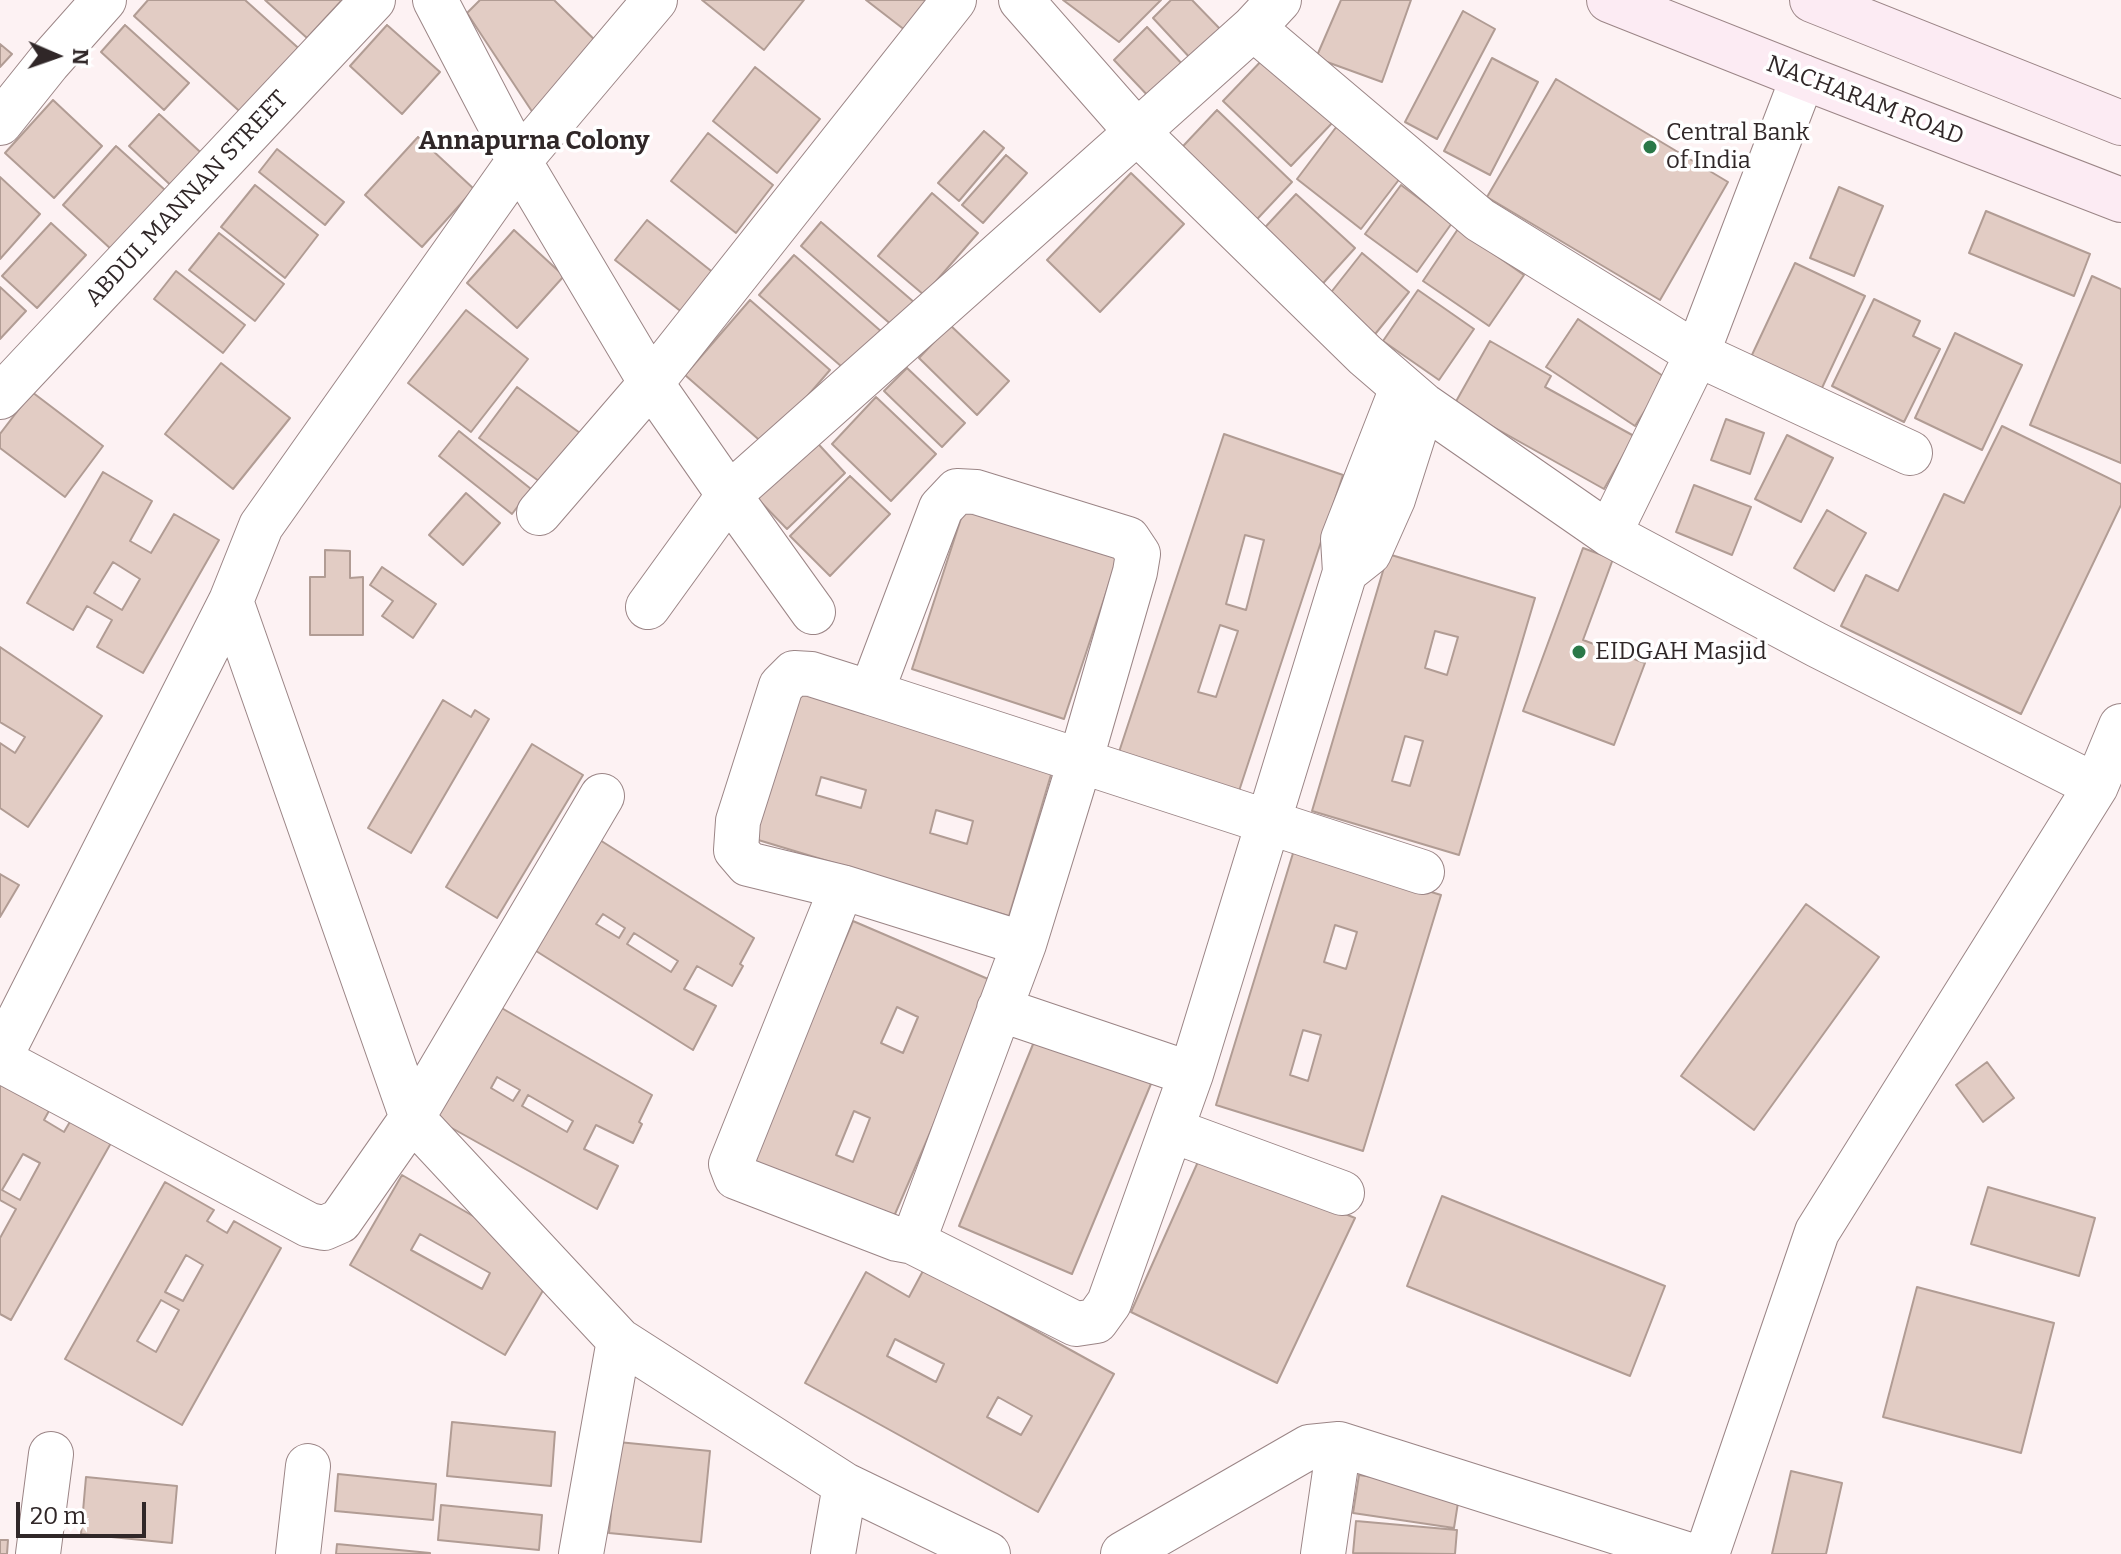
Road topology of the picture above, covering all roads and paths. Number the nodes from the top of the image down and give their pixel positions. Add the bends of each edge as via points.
1 (104, 0) edge
2 (373, 0) edge
3 (655, 0) edge
4 (954, 0) edge
5 (1021, 0) edge
6 (1609, 0) edge
7 (1812, 0) edge
8 (443, 3) edge
9 (1266, 14) edge
10 (1803, 77) junction
11 (0, 123) edge
12 (2121, 123) edge
13 (1137, 132) junction
14 (519, 161) junction
15 (2121, 200) edge
16 (1697, 354) junction
17 (651, 383) junction
18 (1413, 396) junction
19 (0, 397) edge
20 (1910, 453) dead end
21 (729, 495) junction
22 (539, 513) dead end
23 (1609, 534) junction
24 (231, 601) junction
25 (648, 607) dead end
26 (813, 612) dead end
27 (871, 693) junction
28 (2121, 726) edge
29 (1080, 762) junction
30 (2096, 786) junction
31 (602, 796) dead end
32 (1269, 821) junction
33 (1422, 872) dead end
34 (842, 887) junction
35 (1024, 944) junction
36 (999, 1009) junction
37 (0, 1058) edge
38 (1191, 1074) junction
39 (412, 1118) junction
40 (1171, 1130) junction
41 (1342, 1193) dead end
42 (913, 1242) junction
43 (619, 1340) junction
44 (1339, 1444) junction
45 (51, 1454) dead end
46 (308, 1466) dead end
47 (845, 1485) junction
48 (38, 1554) edge
49 (298, 1554) edge
50 (581, 1554) edge
51 (833, 1554) edge
52 (988, 1554) edge
53 (1123, 1554) edge
54 (1323, 1554) edge
55 (1686, 1554) edge
56 (1707, 1554) edge

1 - 11 street
2 - 19 street, ABDUL MANNAN STREET
3 - 14 street
4 - 17 street
5 - 13 street
6 - 10 main road, NACHARAM ROAD
7 - 12 main road
8 - 14 street
9 - 13 street
9 - 16 street via 1480,220
10 - 15 main road, NACHARAM ROAD
10 - 16 street
13 - 18 street
13 - 21 street
14 - 17 street
14 - 24 street via 261,526
16 - 20 street
16 - 23 street
17 - 21 street
17 - 22 street
18 - 23 street
18 - 32 street via 1393,499 1369,553 1345,572
21 - 25 street
21 - 26 street
23 - 30 street
24 - 37 street
24 - 39 street
27 - 29 street
27 - 29 street via 941,508 957,491 976,492 1128,539 1138,554 1135,572
27 - 34 street via 794,673 781,686 738,821 736,850 748,864
28 - 30 street
29 - 32 street
29 - 35 street
30 - 56 street via 1817,1232
31 - 39 street
32 - 33 street
32 - 38 street
34 - 35 street
34 - 42 street via 731,1164 736,1177
35 - 36 street
36 - 38 street
36 - 42 street
37 - 39 street via 309,1225 324,1228 340,1221
38 - 40 street
39 - 43 street
40 - 41 street
40 - 42 street via 1109,1303 1096,1321 1076,1324
43 - 47 street
43 - 50 street
44 - 53 street via 1309,1447
44 - 54 street
44 - 55 street
45 - 48 street
46 - 49 street
47 - 51 street
47 - 52 street

